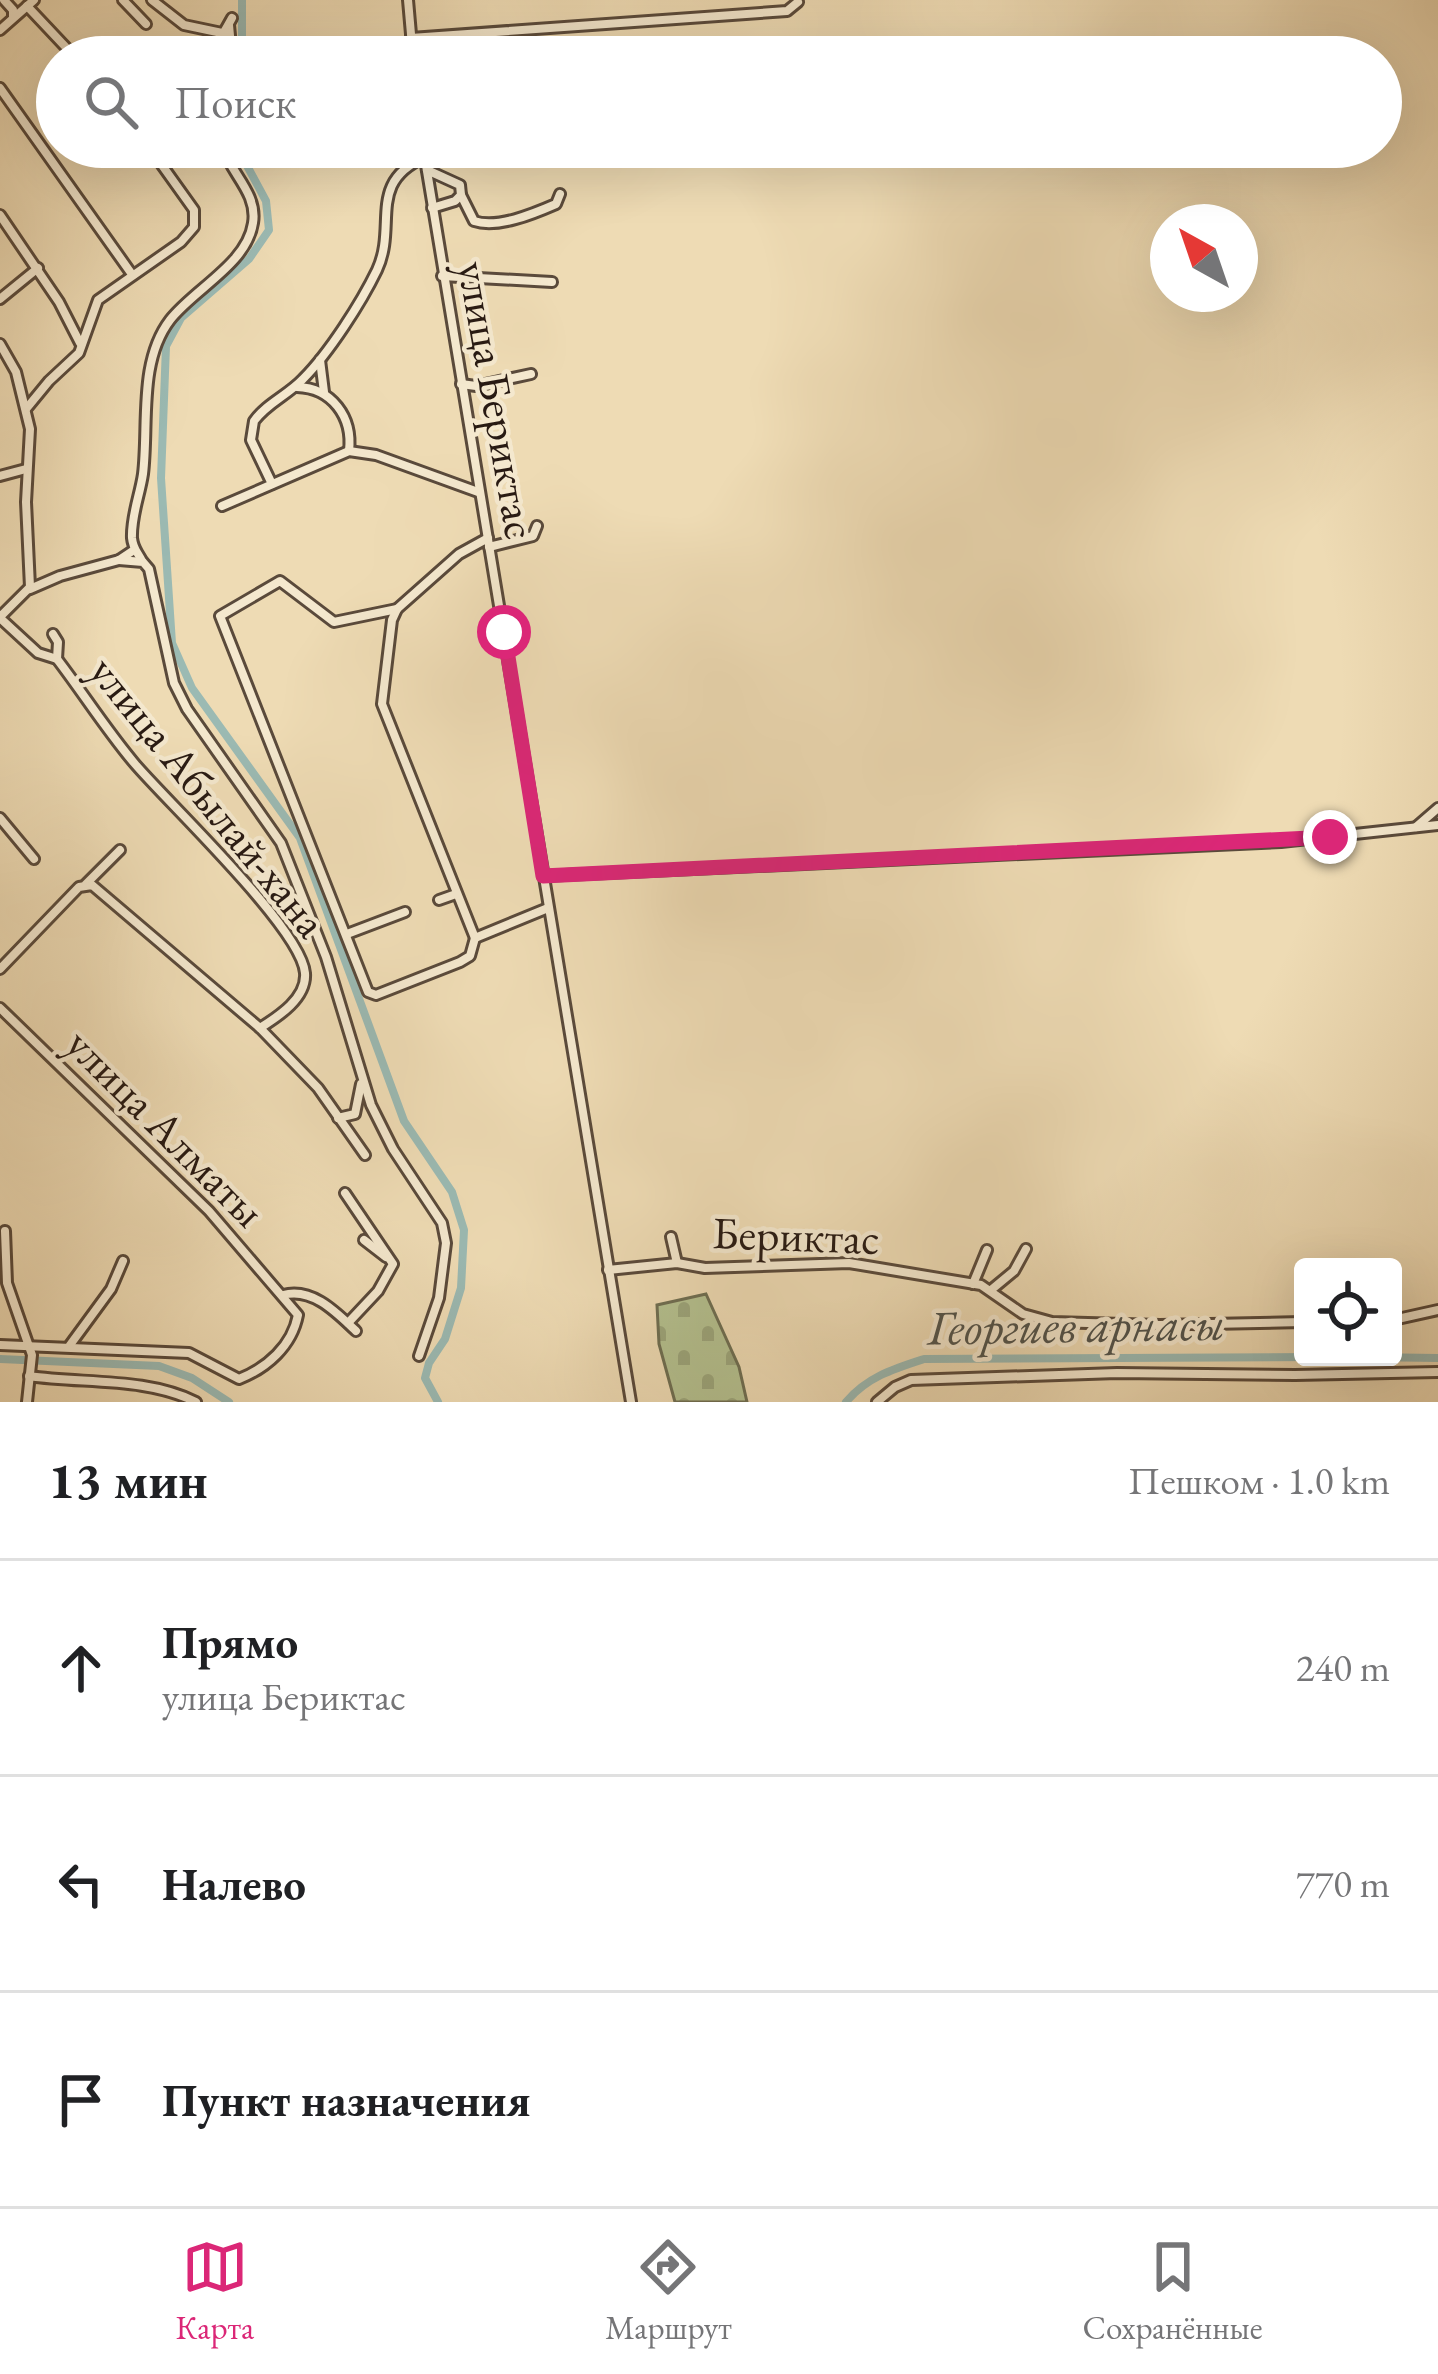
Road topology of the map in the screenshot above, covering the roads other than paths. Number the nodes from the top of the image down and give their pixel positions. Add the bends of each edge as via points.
1 (4, 0) edge
2 (123, 0) edge
3 (152, 0) edge
4 (408, 0) edge
5 (798, 2) edge
6 (30, 3) edge
7 (12, 19) junction
8 (146, 24) dead end
9 (228, 25) junction
10 (0, 30) edge
11 (58, 36) edge
12 (222, 36) edge
13 (229, 36) edge
14 (411, 36) edge
15 (439, 36) edge
16 (0, 88) edge
17 (36, 139) edge
18 (57, 168) edge
19 (164, 168) edge
20 (231, 168) edge
21 (406, 168) edge
22 (427, 170) joint
23 (560, 194) dead end
24 (460, 195) junction
25 (432, 208) junction
26 (0, 214) edge
27 (38, 268) junction
28 (131, 273) junction
29 (442, 276) junction
30 (552, 282) dead end
31 (0, 299) edge
32 (80, 343) junction
33 (0, 344) edge
34 (320, 358) junction
35 (531, 374) dead end
36 (460, 384) junction
37 (294, 387) junction
38 (325, 394) junction
39 (26, 409) junction
40 (349, 451) junction
41 (26, 470) junction
42 (0, 476) edge
43 (272, 484) junction
44 (480, 493) junction
45 (222, 506) dead end
46 (537, 526) dead end
47 (489, 542) junction
48 (134, 550) junction
49 (119, 560) junction
50 (143, 562) junction
51 (28, 590) junction
52 (397, 609) junction
53 (0, 617) edge
54 (53, 634) dead end
55 (57, 659) junction
56 (1438, 808) edge
57 (0, 818) edge
58 (1438, 825) edge
59 (1416, 827) junction
60 (120, 850) dead end
61 (34, 859) dead end
62 (543, 876) junction
63 (86, 884) junction
64 (456, 894) junction
65 (439, 900) dead end
66 (548, 908) junction
67 (405, 912) dead end
68 (347, 934) junction
69 (475, 938) junction
70 (0, 969) edge
71 (0, 1008) edge
72 (260, 1028) junction
73 (362, 1076) junction
74 (338, 1118) junction
75 (365, 1154) dead end
76 (346, 1192) dead end
77 (5, 1231) dead end
78 (671, 1237) dead end
79 (364, 1240) dead end
80 (1026, 1249) dead end
81 (987, 1250) dead end
82 (123, 1261) dead end
83 (393, 1263) junction
84 (677, 1263) junction
85 (608, 1270) junction
86 (982, 1286) junction
87 (284, 1295) junction
88 (1438, 1310) edge
89 (1402, 1318) edge
90 (1294, 1322) edge
91 (0, 1345) edge
92 (69, 1346) junction
93 (30, 1350) junction
94 (419, 1356) dead end
95 (1438, 1372) edge
96 (30, 1375) junction
97 (27, 1402) edge
98 (196, 1402) edge
99 (631, 1402) edge
100 (877, 1402) edge

1 - 7 street
2 - 8 street
3 - 9 street via 184,25
4 - 14 street
5 - 15 street via 787,11
6 - 7 street
6 - 11 street
7 - 10 street
9 - 12 street
9 - 13 street
16 - 17 street
18 - 28 street
19 - 28 street via 196,220 190,234
20 - 48 street via 254,223 160,339
21 - 34 street via 390,186 376,272
22 - 24 street via 454,179
22 - 25 street, улица Бериктас
23 - 24 street via 556,204 488,225 473,221
24 - 25 street
25 - 29 street, улица Бериктас
26 - 27 street
27 - 31 street
27 - 32 street
28 - 32 street via 98,299
29 - 30 street
29 - 36 street, улица Бериктас
32 - 39 street
33 - 39 street
34 - 37 street
34 - 38 street
35 - 36 street
36 - 44 street, улица Бериктас
37 - 38 street
37 - 43 street via 261,411 250,432
38 - 40 street via 345,416
39 - 41 street
40 - 43 street
40 - 44 street
41 - 42 street
41 - 51 street
43 - 45 street
44 - 47 street, улица Бериктас
46 - 47 street via 533,536
47 - 52 street via 459,554
47 - 62 street, улица Бериктас
48 - 49 street
48 - 50 street
49 - 50 street
49 - 51 street
50 - 73 street via 174,683 290,859
51 - 53 street, улица Абылай-хана
52 - 64 street via 382,704
52 - 68 street via 327,620 280,581 220,616
53 - 55 street, улица Абылай-хана via 38,653
54 - 55 street
55 - 72 street, улица Абылай-хана via 300,957 300,993
56 - 59 street
57 - 61 street
58 - 59 street
59 - 62 street via 1280,842
60 - 63 street
62 - 66 street, улица Бериктас
63 - 70 street
63 - 72 street
64 - 65 street
64 - 69 street
66 - 69 street
66 - 85 street, улица Бериктас
67 - 68 street
68 - 69 street via 368,992 376,994 460,962
71 - 87 street, улица Алматы
72 - 74 street
73 - 74 street via 356,1114
73 - 94 street via 393,1149 442,1222 439,1298
74 - 75 street
76 - 83 street
77 - 93 street via 7,1283
78 - 84 street
79 - 83 street
80 - 86 street via 1014,1271
81 - 86 street
82 - 92 street
83 - 87 street, улица Алматы via 352,1327 302,1292
84 - 85 street, Бериктас
84 - 86 street, Бериктас via 848,1263
85 - 99 street, улица Бериктас
86 - 90 street via 1023,1314 1052,1322
87 - 92 street via 298,1315 296,1329 265,1366 239,1379 189,1353
88 - 89 street
91 - 93 street
92 - 93 street
93 - 96 street
95 - 100 street via 911,1380
96 - 97 street
96 - 98 street via 147,1385

